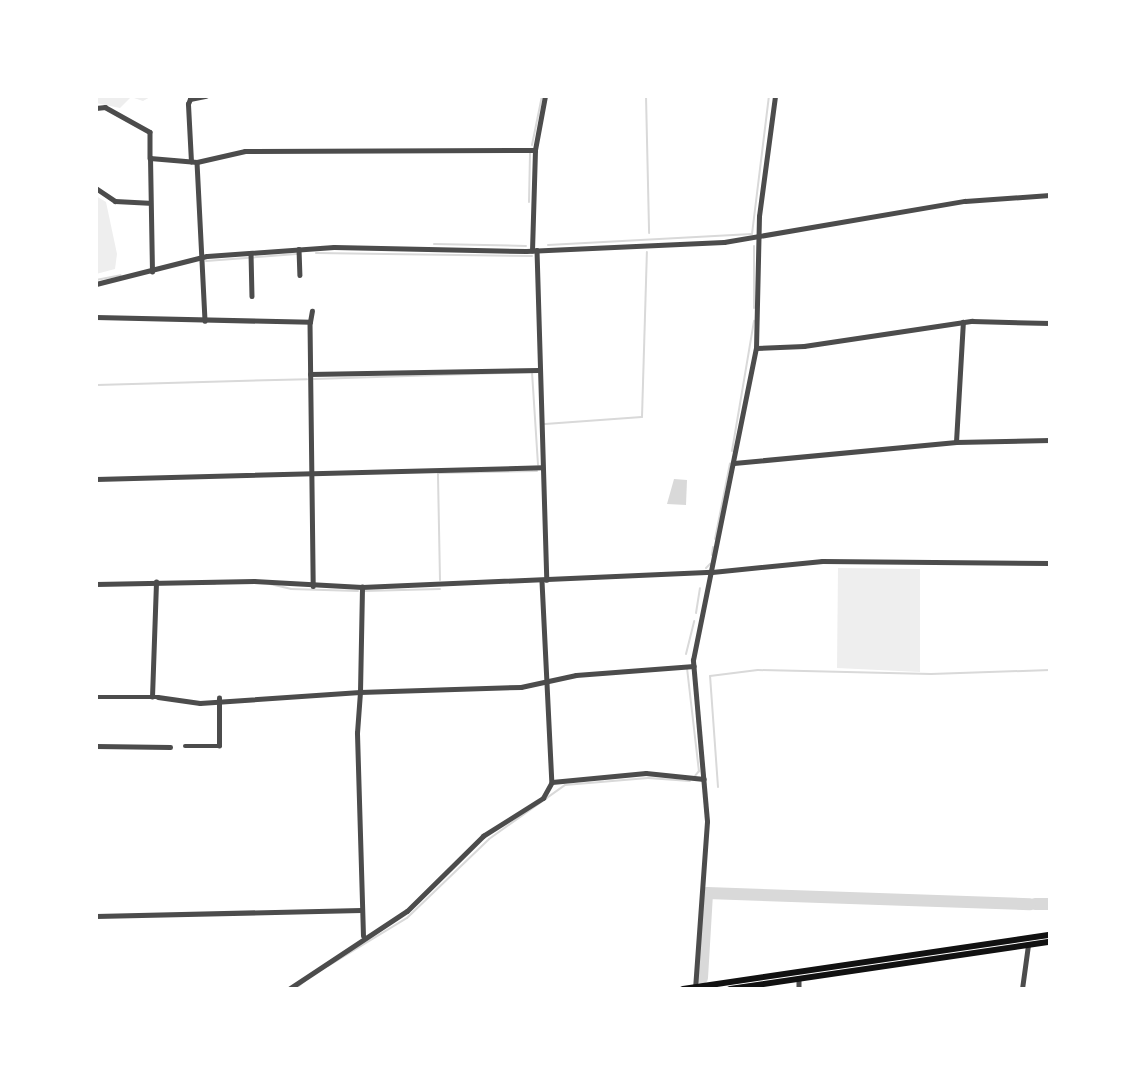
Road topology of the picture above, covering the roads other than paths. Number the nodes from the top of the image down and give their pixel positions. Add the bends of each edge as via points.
1 (206, 96) edge
2 (545, 96) edge
3 (775, 96) edge
4 (96, 108) edge
5 (535, 150) junction
6 (150, 158) junction
7 (191, 162) junction
8 (197, 162) junction
9 (96, 188) edge
10 (1050, 195) edge
11 (148, 203) junction
12 (758, 237) junction
13 (299, 249) junction
14 (535, 250) junction
15 (204, 257) junction
16 (252, 257) junction
17 (152, 271) junction
18 (300, 275) dead end
19 (96, 284) edge
20 (252, 296) dead end
21 (312, 311) dead end
22 (96, 317) edge
23 (205, 321) junction
24 (310, 322) junction
25 (964, 322) junction
26 (1050, 323) edge
27 (756, 348) junction
28 (538, 370) junction
29 (310, 374) junction
30 (1050, 440) edge
31 (956, 442) junction
32 (734, 463) junction
33 (542, 467) junction
34 (312, 473) junction
35 (96, 478) edge
36 (1050, 563) edge
37 (712, 572) junction
38 (544, 580) junction
39 (96, 584) edge
40 (156, 584) junction
41 (314, 586) junction
42 (362, 587) junction
43 (694, 666) junction
44 (549, 682) junction
45 (360, 692) junction
46 (96, 697) edge
47 (152, 697) junction
48 (219, 698) junction
49 (96, 746) edge
50 (170, 746) dead end
51 (185, 746) dead end
52 (704, 779) junction
53 (552, 782) junction
54 (361, 910) junction
55 (96, 916) edge
56 (1050, 935) edge
57 (363, 936) junction
58 (1050, 942) edge
59 (1028, 945) junction
60 (798, 976) junction
61 (696, 988) edge
62 (289, 989) edge
63 (683, 989) edge
64 (730, 989) edge
65 (798, 989) edge
66 (1022, 989) edge

1 - 7 street via 190,99 188,104
2 - 5 street
3 - 12 street
4 - 6 street via 105,107 150,132
5 - 8 street via 245,151
5 - 14 street
6 - 7 street
6 - 11 street
7 - 8 street
8 - 15 street
9 - 11 street via 115,201
10 - 12 street via 965,201
11 - 17 street
12 - 14 street
12 - 27 street
13 - 14 street
13 - 16 street
13 - 18 street
14 - 28 street
15 - 16 street
15 - 17 street
15 - 23 street
16 - 20 street
17 - 19 street
21 - 24 street
22 - 23 street
23 - 24 street
24 - 29 street
25 - 26 street
25 - 27 street via 804,346
25 - 31 street
27 - 32 street
28 - 29 street
28 - 33 street
29 - 34 street
30 - 31 street
31 - 32 street
32 - 37 street
33 - 34 street
33 - 38 street
34 - 35 street
34 - 41 street
36 - 37 street via 822,561
37 - 38 street
37 - 43 street
38 - 42 street
38 - 44 street
39 - 40 street
40 - 41 street via 254,580
40 - 47 street
41 - 42 street
42 - 45 street
43 - 44 street via 576,674
43 - 52 street
44 - 45 street via 521,688
44 - 53 street
45 - 48 street
45 - 54 street
46 - 47 street
47 - 48 street via 200,703
48 - 51 street via 219,746
49 - 50 street
52 - 53 street via 646,774
52 - 61 street via 707,821
53 - 57 street via 543,798 483,836 407,911
54 - 55 street
54 - 57 street
56 - 60 main road
57 - 62 street
58 - 59 main road
59 - 60 main road
59 - 66 street
60 - 61 main road
60 - 64 main road
60 - 65 street
61 - 63 main road

